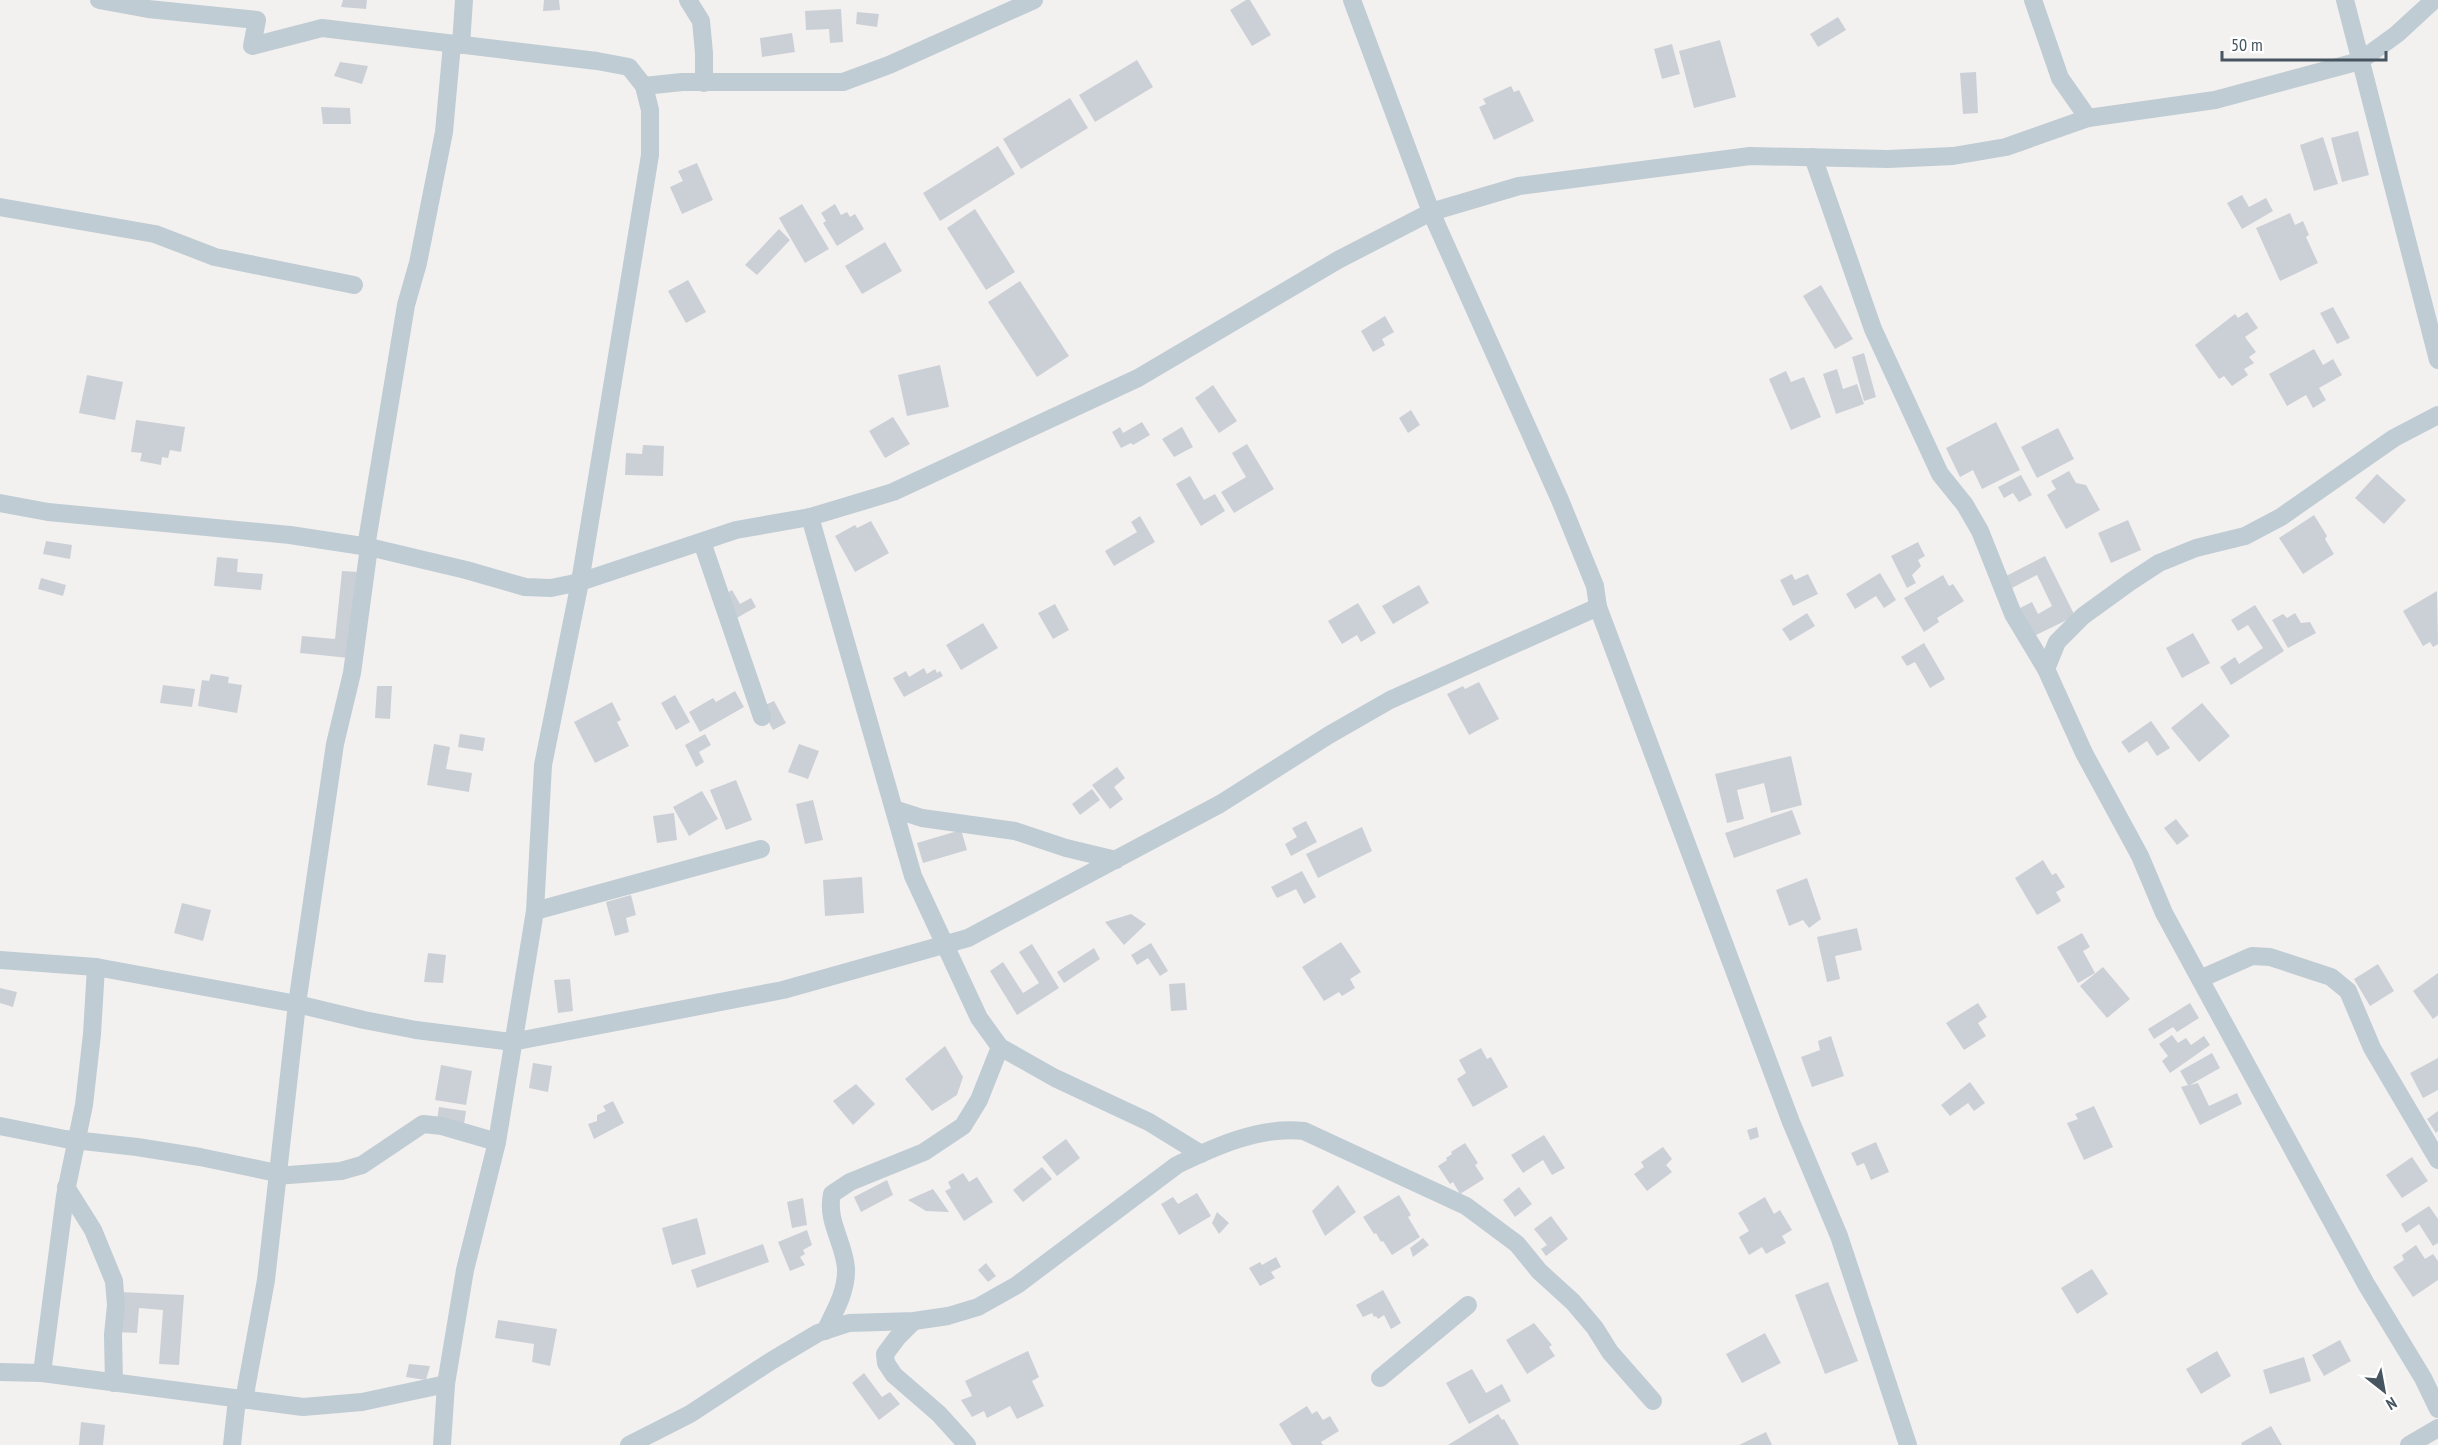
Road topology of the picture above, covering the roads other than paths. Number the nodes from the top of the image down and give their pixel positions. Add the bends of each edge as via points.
1 (99, 0) edge
2 (464, 0) edge
3 (688, 0) edge
4 (1034, 0) edge
5 (1352, 0) edge
6 (2033, 0) edge
7 (2345, 0) edge
8 (2434, 0) edge
9 (457, 44) junction
10 (2360, 61) junction
11 (704, 83) junction
12 (644, 86) junction
13 (2088, 118) junction
14 (1813, 157) junction
15 (0, 207) edge
16 (1431, 212) junction
17 (354, 285) dead end
18 (2438, 360) edge
19 (2438, 415) edge
20 (0, 503) edge
21 (810, 517) junction
22 (702, 542) junction
23 (368, 547) junction
24 (580, 582) junction
25 (1598, 607) junction
26 (2046, 669) junction
27 (762, 717) dead end
28 (894, 809) junction
29 (761, 849) dead end
30 (1116, 860) junction
31 (535, 911) junction
32 (945, 945) junction
33 (2, 961) edge
34 (96, 967) junction
35 (2200, 979) junction
36 (297, 1004) junction
37 (512, 1042) junction
38 (1000, 1047) junction
39 (0, 1126) edge
40 (78, 1140) junction
41 (497, 1142) junction
42 (1201, 1154) junction
43 (2438, 1160) edge
44 (277, 1175) junction
45 (66, 1187) junction
46 (1468, 1305) dead end
47 (914, 1321) junction
48 (825, 1331) junction
49 (0, 1372) edge
50 (42, 1373) junction
51 (1380, 1378) dead end
52 (114, 1383) junction
53 (446, 1384) junction
54 (240, 1399) junction
55 (1653, 1401) dead end
56 (2438, 1409) edge
57 (2438, 1428) edge
58 (232, 1445) edge
59 (442, 1445) edge
60 (629, 1445) edge
61 (967, 1445) edge
62 (1908, 1445) edge
63 (2409, 1445) edge

1 - 9 street via 257,20 252,46 322,28
2 - 9 street
3 - 11 street via 701,21
4 - 11 street via 843,82
5 - 16 street
6 - 13 street via 2060,78
7 - 10 street
8 - 10 street
9 - 12 street via 629,67
9 - 23 street via 444,132 406,305
10 - 13 street via 2215,100
10 - 18 street
11 - 12 street
12 - 24 street via 650,110 650,155
13 - 14 street via 2006,147 1953,156
14 - 16 street via 1750,156 1519,186
14 - 26 street via 1873,329 1940,474 1980,531 2013,614
15 - 17 street via 155,234 215,257
16 - 21 street via 1338,260 1138,378 893,492
16 - 25 street via 1560,500 1595,586
19 - 26 street via 2394,438 2281,517 2245,536 2196,548 2159,564 2121,587 2057,642
20 - 23 street via 48,512 290,535
21 - 22 street via 736,530
21 - 28 street
22 - 24 street
22 - 27 street
23 - 24 street via 525,587 551,588
23 - 36 street via 352,673 335,744
24 - 31 street via 543,765
25 - 30 street via 1390,700 1220,804
25 - 62 street via 1791,1122 1839,1236
26 - 35 street via 2084,753
28 - 30 street via 922,818 1015,831
28 - 32 street via 913,876
29 - 31 street
30 - 32 street via 968,938
31 - 37 street
32 - 37 street via 783,990
32 - 38 street via 979,1018
33 - 34 street
34 - 36 street
34 - 40 street
35 - 43 street via 2252,956 2270,957 2331,978 2348,991 2372,1047
35 - 56 street
36 - 37 street via 405,1028
36 - 44 street
37 - 41 street
38 - 42 street via 1149,1122
38 - 48 street via 979,1100 963,1126 924,1152 850,1182 832,1194 830,1207 846,1266 844,1288
39 - 40 street
40 - 44 street via 137,1147
40 - 45 street
41 - 44 street via 423,1124 362,1165 341,1171
41 - 53 street via 465,1270
42 - 47 street via 1168,1172 1017,1285 978,1307
42 - 55 street via 1261,1133 1284,1128 1304,1131 1466,1206 1517,1244 1573,1302
44 - 54 street via 266,1280
45 - 50 street
45 - 52 street via 93,1230 114,1281
46 - 51 street
47 - 48 street via 849,1323
47 - 61 street via 885,1354 886,1363
48 - 60 street via 690,1414
49 - 50 street
50 - 52 street
52 - 54 street
53 - 54 street via 362,1402 303,1407
53 - 59 street
54 - 58 street
57 - 63 street

